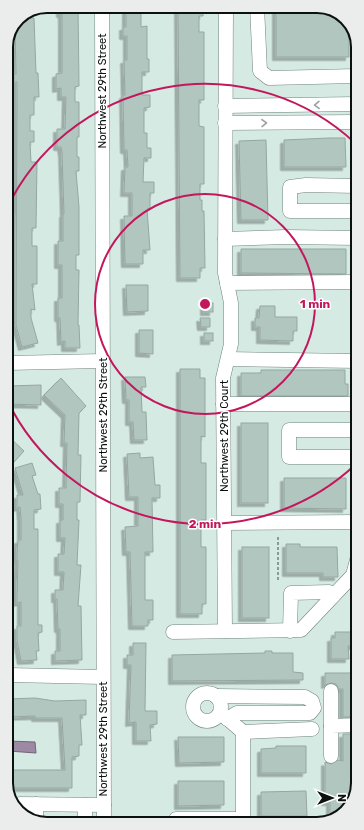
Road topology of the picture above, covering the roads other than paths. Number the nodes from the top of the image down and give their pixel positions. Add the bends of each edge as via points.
1 (102, 13) edge
2 (226, 13) edge
3 (257, 13) edge
4 (351, 76) edge
5 (351, 104) edge
6 (225, 106) junction
7 (351, 122) edge
8 (225, 123) junction
9 (351, 186) edge
10 (351, 212) edge
11 (351, 238) edge
12 (225, 240) junction
13 (351, 282) edge
14 (227, 283) junction
15 (228, 359) junction
16 (102, 361) junction
17 (351, 361) edge
18 (13, 363) edge
19 (223, 404) junction
20 (351, 404) edge
21 (351, 430) edge
22 (351, 457) edge
23 (351, 522) edge
24 (224, 523) junction
25 (351, 577) edge
26 (333, 596) junction
27 (225, 631) junction
28 (290, 631) junction
29 (173, 632) dead end
30 (13, 675) edge
31 (103, 677) junction
32 (331, 691) dead end
33 (217, 696) junction
34 (224, 716) junction
35 (351, 725) edge
36 (331, 726) junction
37 (312, 729) dead end
38 (243, 732) junction
39 (331, 756) dead end
40 (21, 804) edge
41 (36, 804) junction
42 (85, 805) junction
43 (104, 805) junction
44 (36, 815) edge
45 (85, 817) edge
46 (104, 817) edge
47 (243, 817) edge

1 - 16 street, Northwest 29th Street
2 - 6 street, Northwest 29th Court
3 - 4 street via 260,71 269,78
5 -> 6 street
6 - 8 street, Northwest 29th Court
8 -> 7 street
8 - 12 street, Northwest 29th Court
9 - 10 street via 290,187 290,211
11 - 12 street
12 - 14 street, Northwest 29th Court
13 - 14 street
14 - 15 street, Northwest 29th Court via 231,303 231,344
15 - 17 street
15 - 19 street, Northwest 29th Court via 223,378
16 - 18 street
16 - 31 street, Northwest 29th Street
19 - 20 street
19 - 24 street, Northwest 29th Court
21 - 22 street via 290,430 289,457
23 - 24 street
24 - 27 street, Northwest 29th Court
25 - 26 street
26 - 28 street via 301,630
26 - 28 street via 329,592 291,592
27 - 28 street
27 - 29 street
30 - 31 street
31 - 43 street, Northwest 29th Street
32 - 36 street
33 - 34 street
33 - 34 street via 207,692 201,694 192,707 197,717 207,721
33 - 34 street via 305,697 312,701 314,708 310,714 237,713
34 - 38 street
35 - 36 street
36 - 39 street
37 - 38 street
38 - 47 street
40 - 41 street
41 - 42 street
41 - 44 street
42 - 43 street
42 - 45 street
43 - 46 street, Northwest 29th Street

